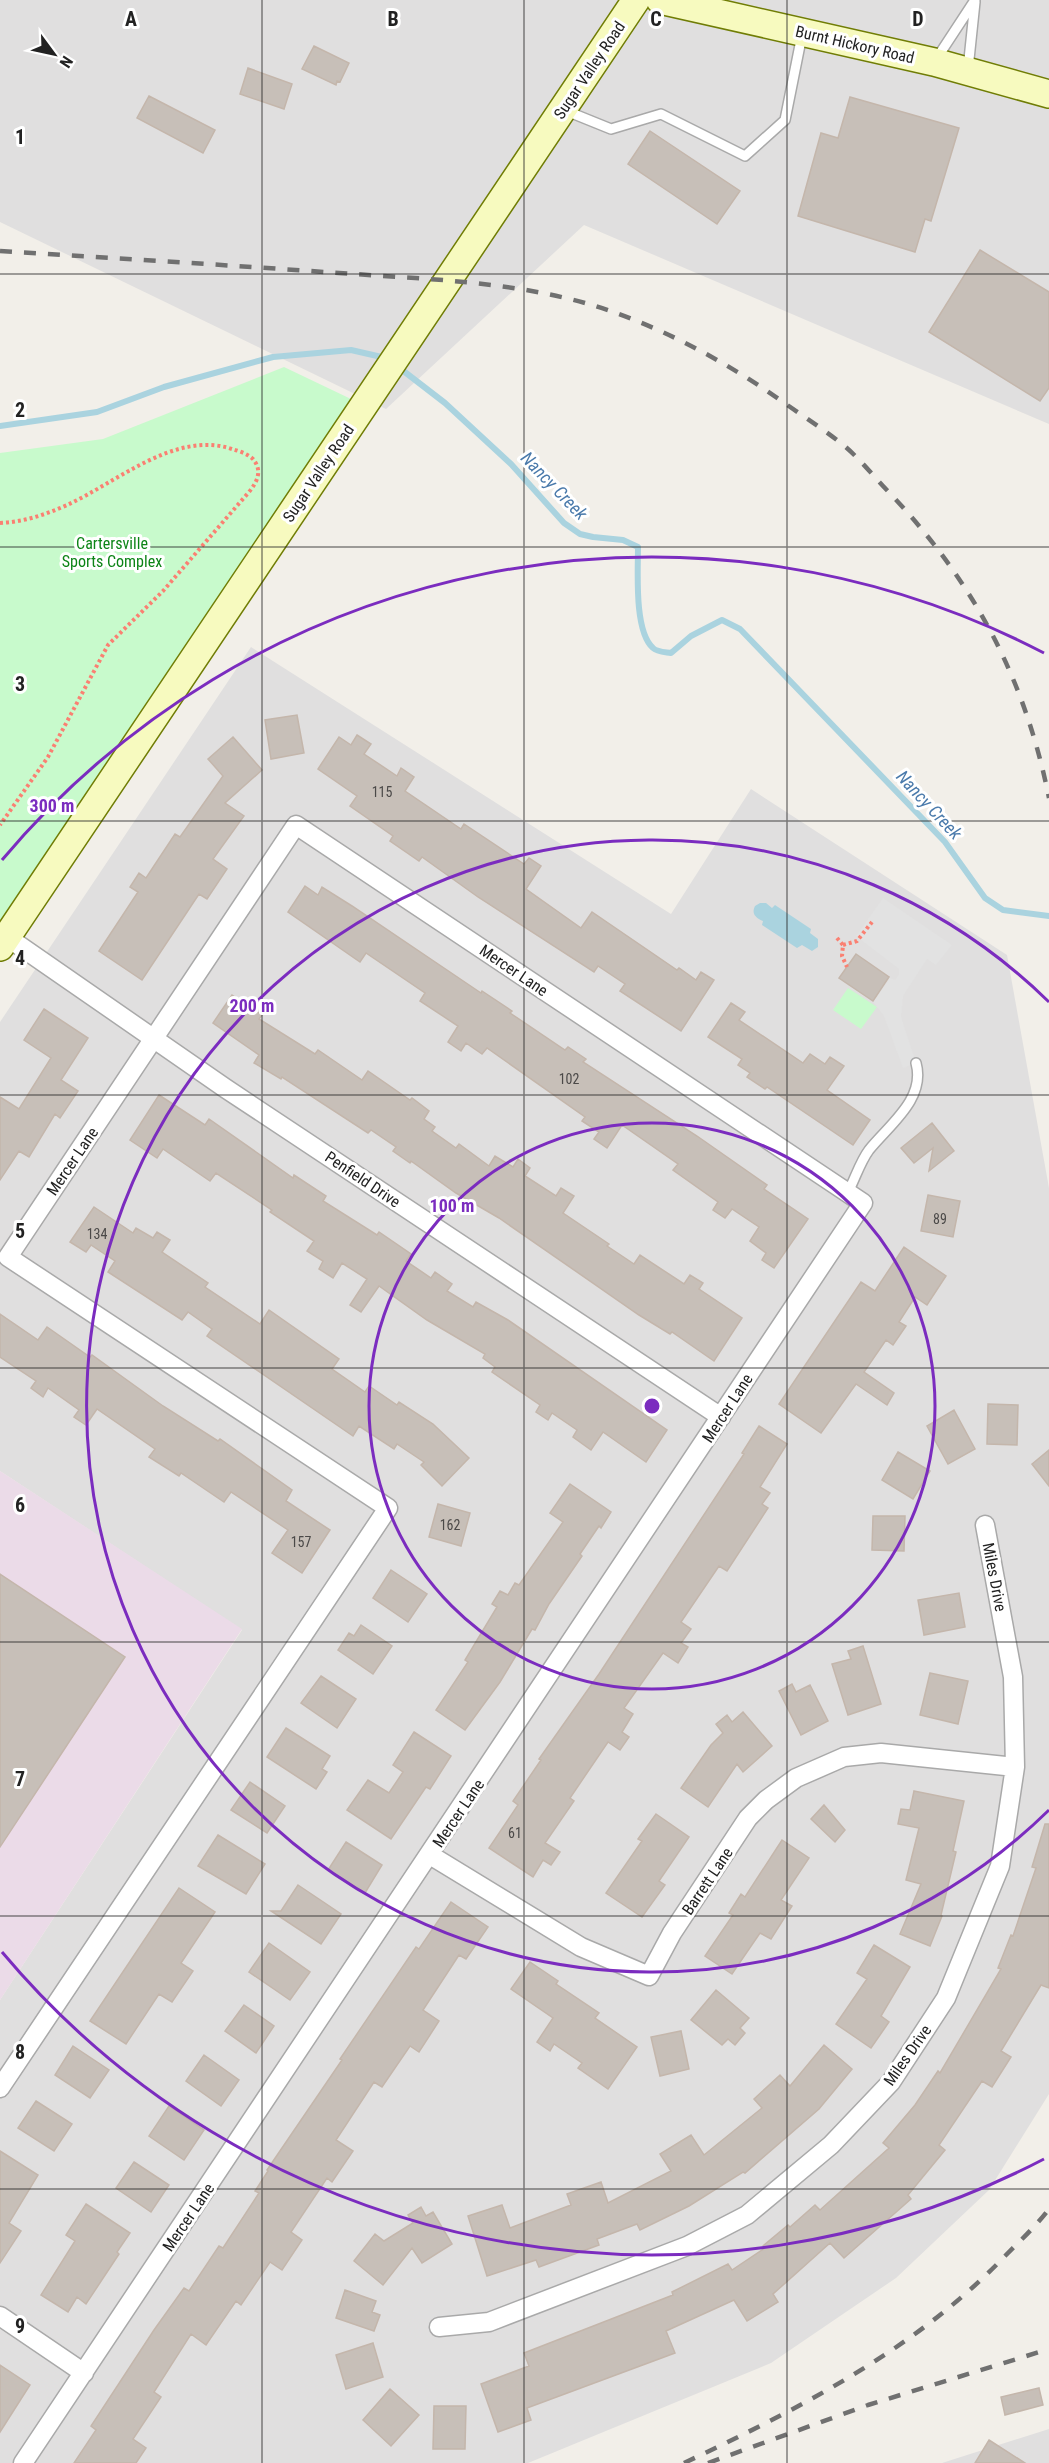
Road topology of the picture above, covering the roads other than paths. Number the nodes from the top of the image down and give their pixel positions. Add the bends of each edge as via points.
1 (636, 0) edge
2 (660, 0) edge
3 (975, 0) edge
4 (802, 32) junction
5 (934, 62) junction
6 (967, 72) junction
7 (1049, 94) edge
8 (564, 110) junction
9 (3, 942) edge
10 (154, 1039) junction
11 (916, 1063) dead end
12 (848, 1192) junction
13 (721, 1417) junction
14 (985, 1525) dead end
15 (1015, 1767) junction
16 (430, 1855) junction
17 (0, 2088) edge
18 (0, 2316) edge
19 (439, 2327) dead end
20 (84, 2373) junction
21 (23, 2463) edge

1 - 8 street, Sugar Valley Road
2 - 4 street, Burnt Hickory Road
3 - 5 lane
3 - 6 lane
4 - 5 street, Burnt Hickory Road
4 - 8 lane via 785,120 746,156 661,114 611,129
5 - 6 street, Burnt Hickory Road
6 - 7 street, Burnt Hickory Road
8 - 9 street, Sugar Valley Road
9 - 10 street, Penfield Drive
10 - 12 street, Mercer Lane via 296,825
10 - 13 street, Penfield Drive
10 - 17 street, Mercer Lane via 8,1257 388,1508
11 - 12 lane via 918,1079 913,1095 870,1150
12 - 13 street, Mercer Lane via 863,1203
13 - 16 street, Mercer Lane
14 - 15 street, Miles Drive via 1013,1677
15 - 16 street, Barrett Lane via 881,1753 844,1757 796,1778 748,1818 672,1933 649,1976 581,1947
15 - 19 street, Miles Drive via 1000,1866 946,1998 891,2082 831,2145 747,2215 687,2246 489,2322
16 - 20 street, Mercer Lane
18 - 20 street
20 - 21 street, Mercer Lane

